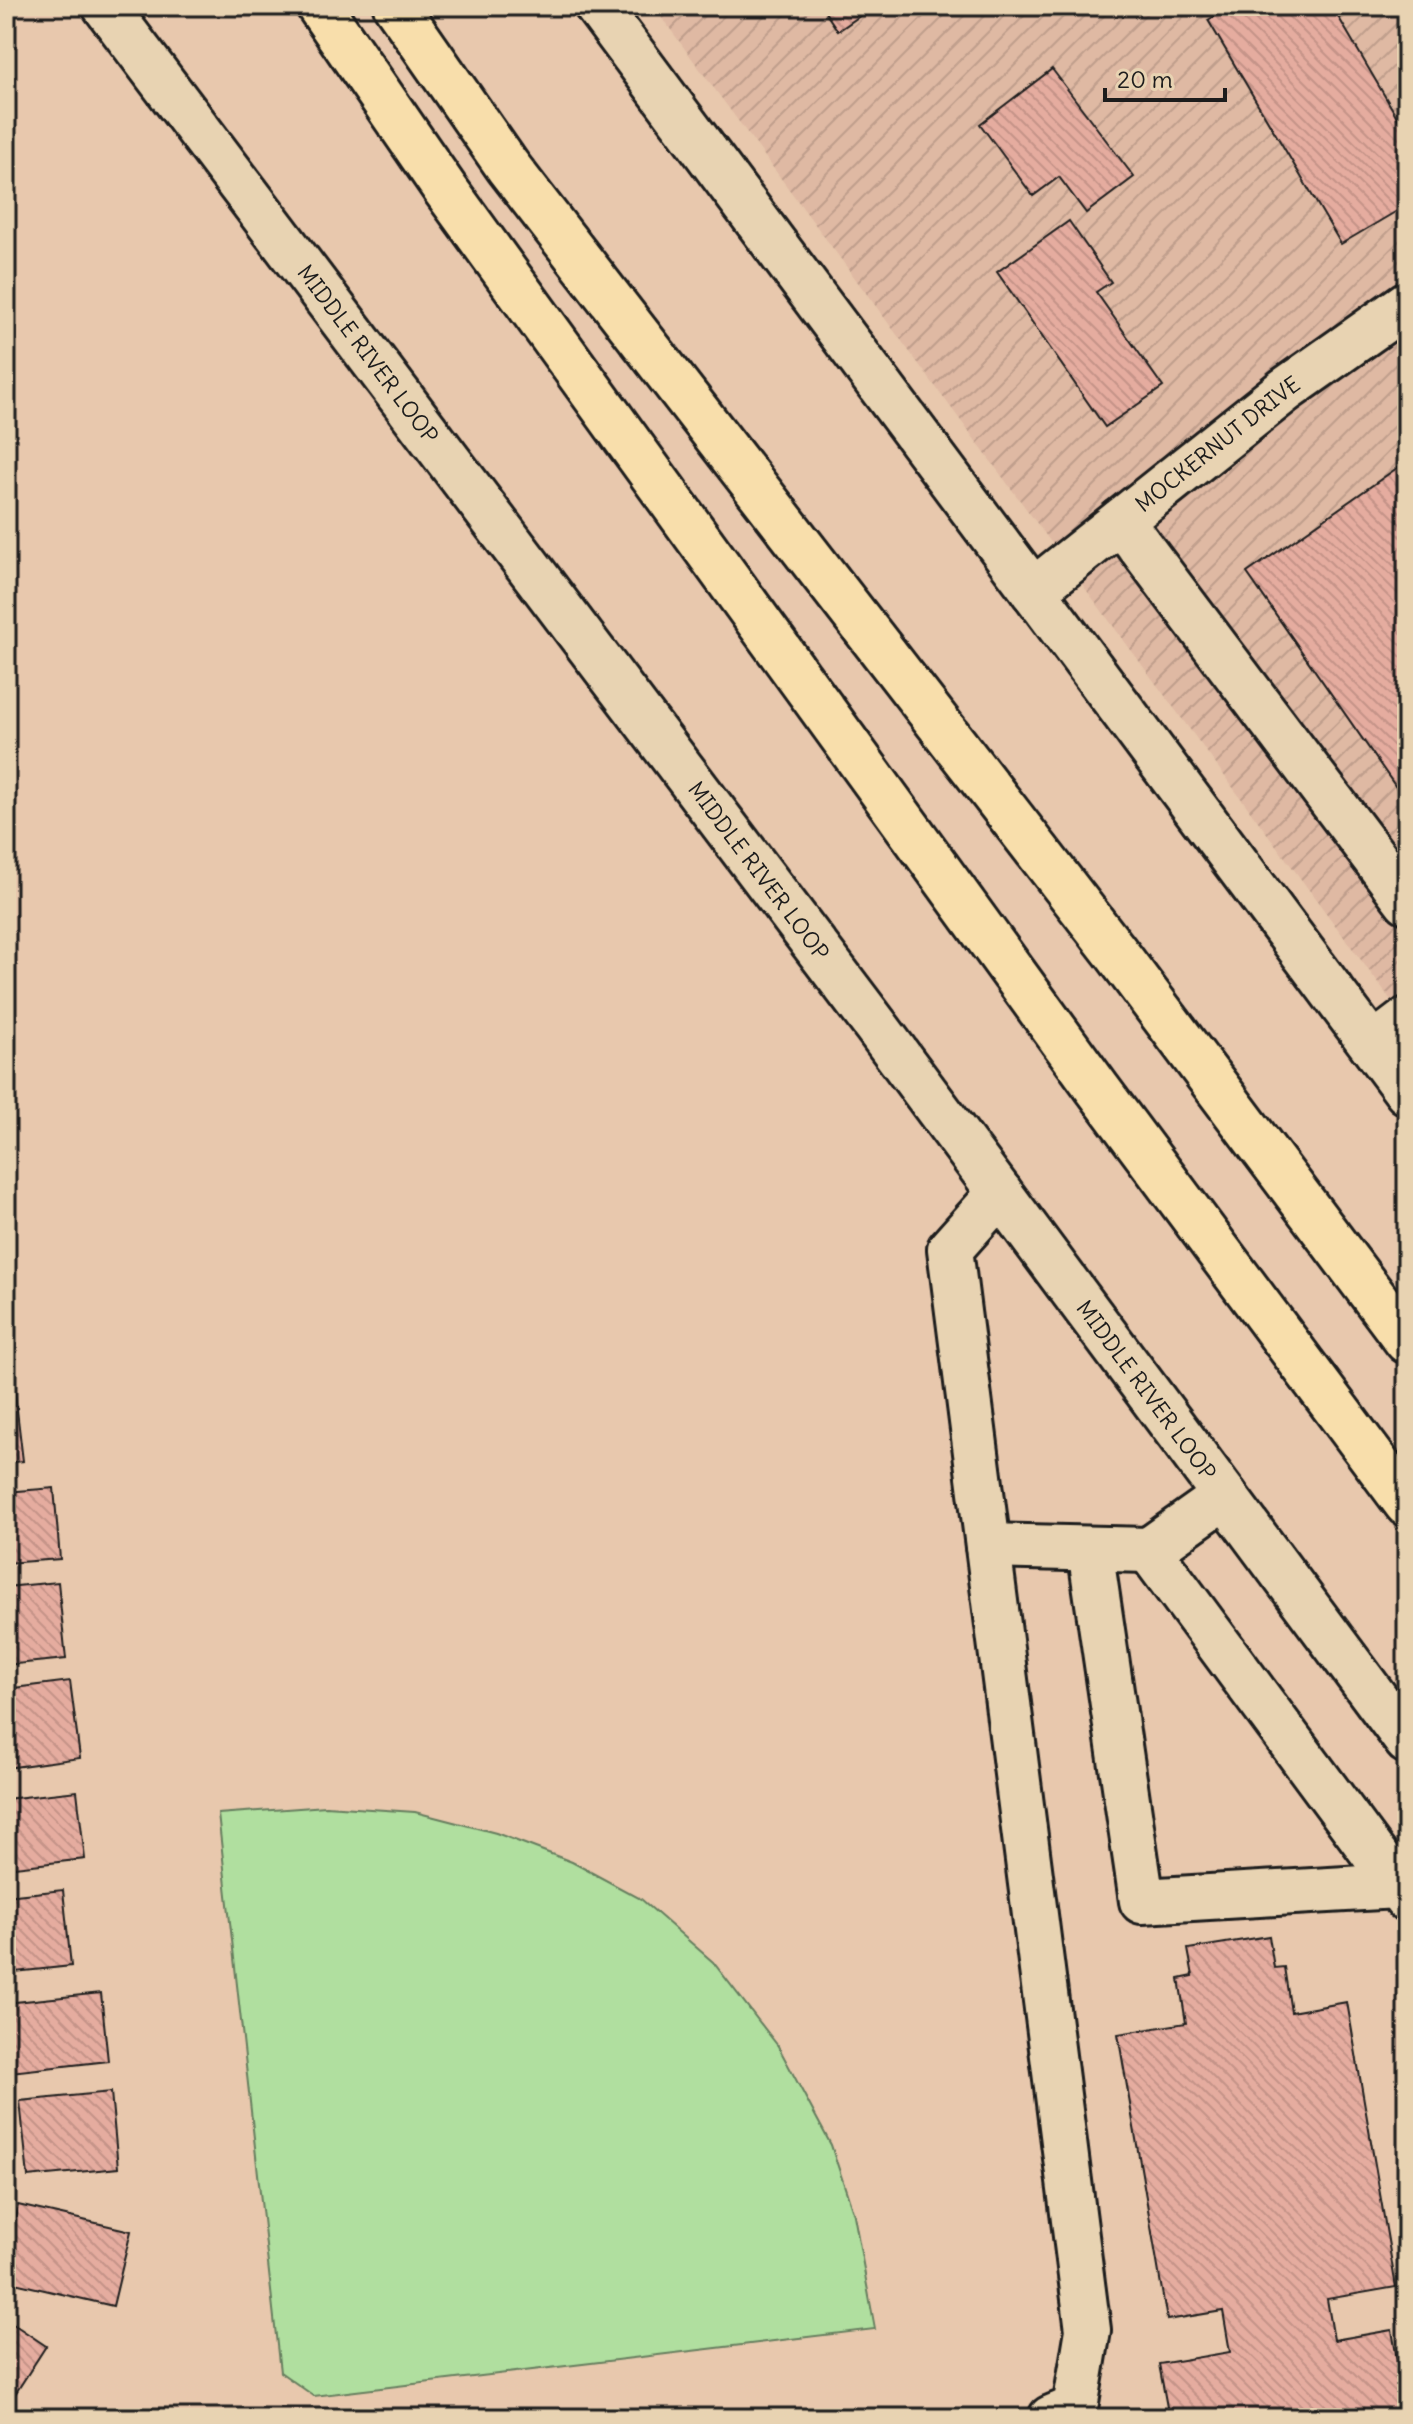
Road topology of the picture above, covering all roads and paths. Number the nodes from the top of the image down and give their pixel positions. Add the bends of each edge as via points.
1 (105, 6) edge
2 (319, 6) edge
3 (396, 6) edge
4 (597, 6) edge
5 (1407, 304) edge
6 (1121, 521) junction
7 (1033, 591) junction
8 (1407, 901) edge
9 (1407, 1020) edge
10 (1373, 1046) junction
11 (1407, 1092) edge
12 (1000, 1193) junction
13 (1407, 1341) edge
14 (1225, 1496) junction
15 (1407, 1504) edge
16 (988, 1546) junction
17 (1090, 1549) junction
18 (1149, 1550) junction
19 (1407, 1741) edge
20 (1402, 1892) edge
21 (1051, 2418) edge

1 - 12 street, MIDDLE RIVER LOOP
2 - 15 highway via 445,189 1087,1076
3 - 13 highway via 508,167 1114,950
4 - 7 street
5 - 6 street, MOCKERNUT DRIVE via 1285,390
6 - 7 street, MOCKERNUT DRIVE
6 - 8 street
7 - 10 street
9 - 10 street
10 - 11 street
12 - 14 street, MIDDLE RIVER LOOP
12 - 16 street via 950,1249
14 - 18 street
14 - 19 street, MIDDLE RIVER LOOP
16 - 17 street
16 - 21 street via 1088,2330 1075,2408
17 - 18 street
17 - 20 street via 1142,1901
18 - 20 street

